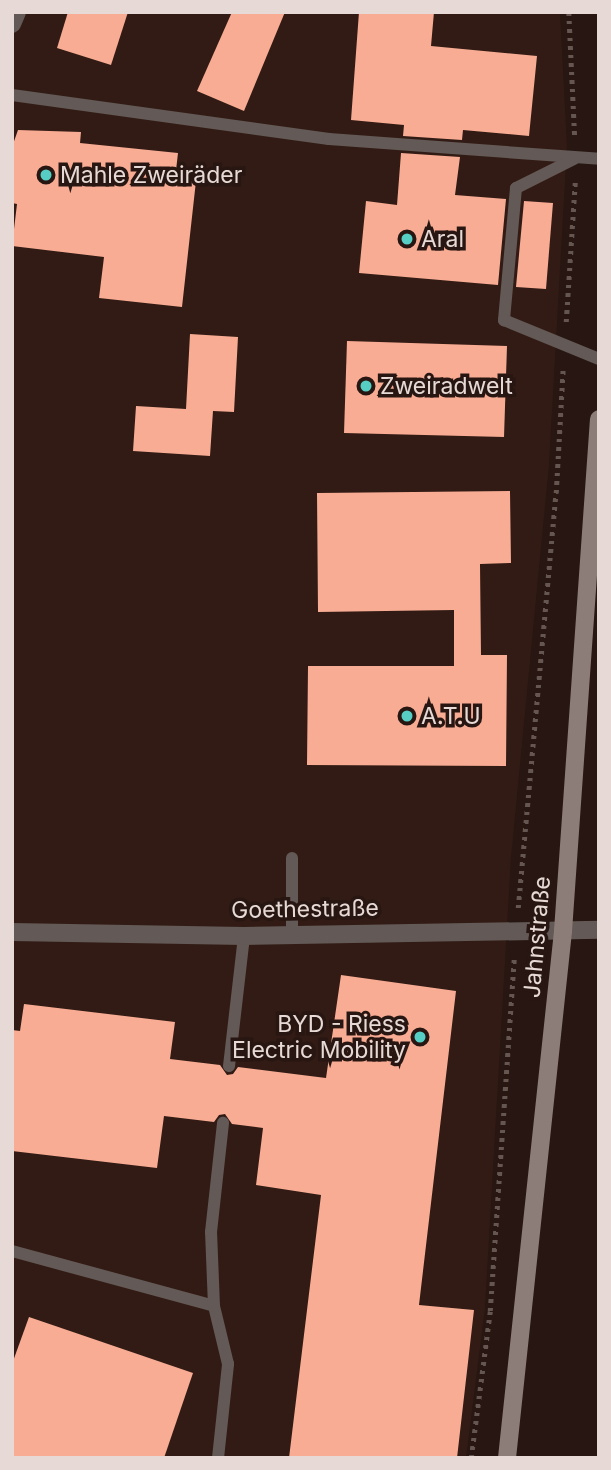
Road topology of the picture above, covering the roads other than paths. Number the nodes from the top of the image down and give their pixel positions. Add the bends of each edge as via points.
1 (17, 12) edge
2 (12, 24) edge
3 (12, 95) edge
4 (576, 158) junction
5 (599, 159) edge
6 (599, 359) edge
7 (599, 419) edge
8 (292, 858) dead end
9 (599, 930) edge
10 (563, 931) junction
11 (12, 932) edge
12 (292, 934) junction
13 (244, 936) junction
14 (229, 1066) dead end
15 (223, 1123) dead end
16 (12, 1251) edge
17 (214, 1306) junction
18 (218, 1458) edge
19 (508, 1458) edge

1 - 2 street
3 - 4 lane via 329,139
4 - 5 lane
4 - 6 lane via 516,188 504,320
7 - 10 main road, Jahnstraße
8 - 12 lane
9 - 10 street, Goethestraße
10 - 12 street, Goethestraße
10 - 19 main road, Jahnstraße
11 - 13 street, Goethestraße
12 - 13 street, Goethestraße
13 - 14 lane
15 - 17 lane via 211,1232
16 - 17 lane
17 - 18 lane via 228,1364

